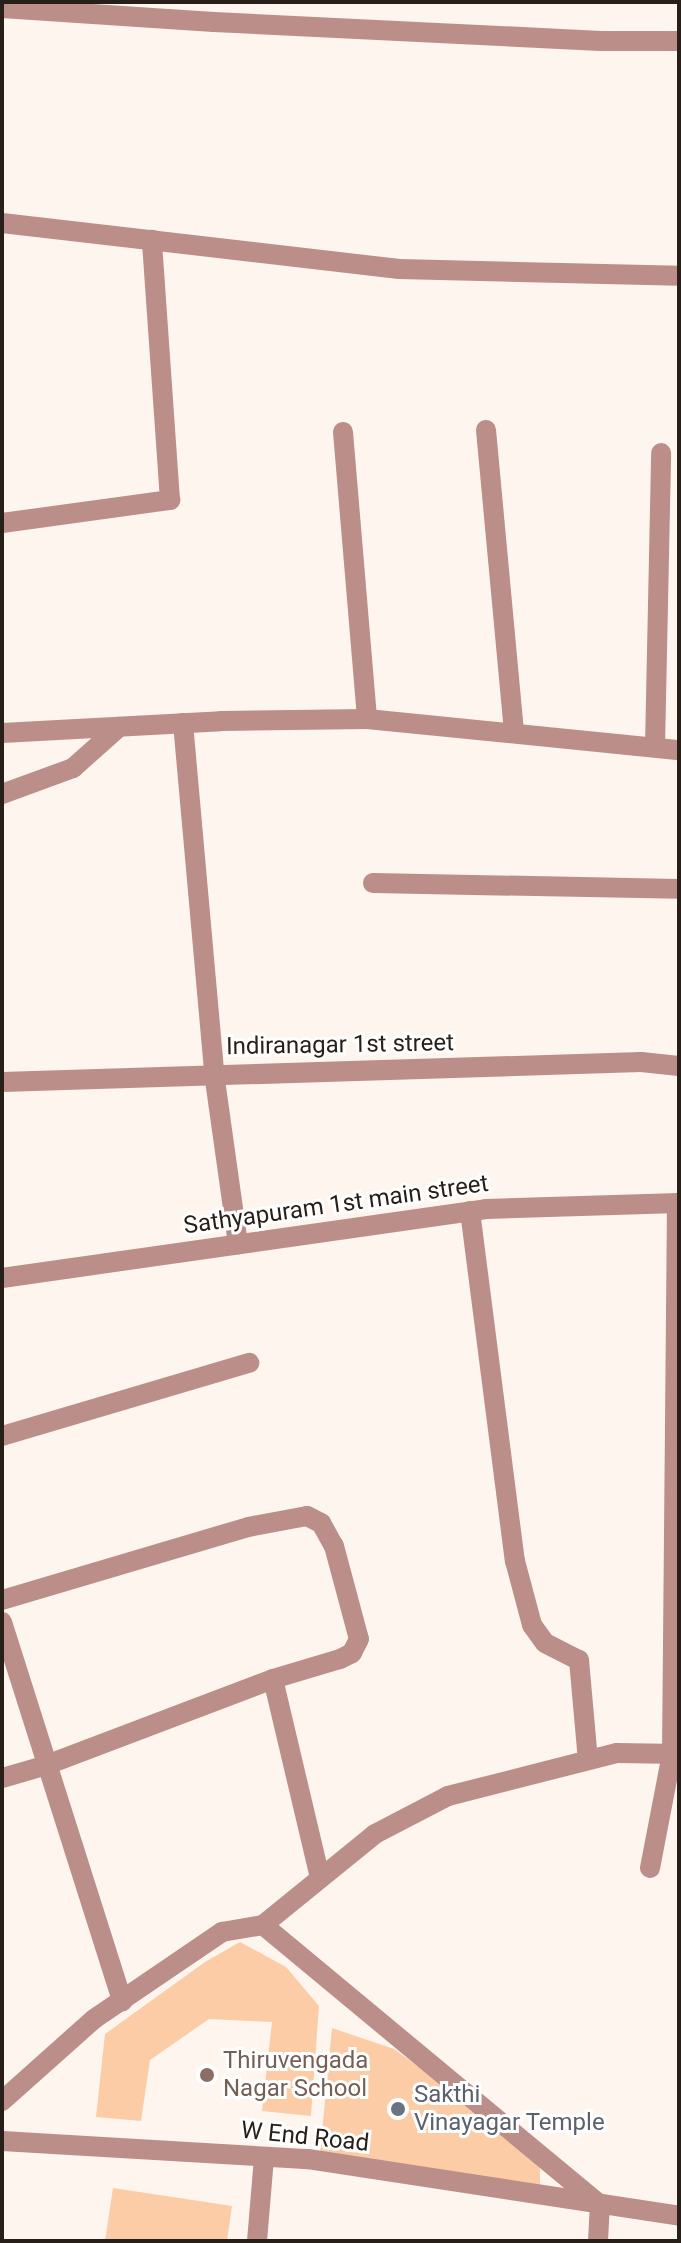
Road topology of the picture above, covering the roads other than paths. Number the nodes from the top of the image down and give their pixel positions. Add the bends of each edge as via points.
1 (2, 8) edge
2 (679, 41) edge
3 (2, 223) edge
4 (152, 240) junction
5 (679, 276) edge
6 (486, 430) dead end
7 (343, 432) dead end
8 (661, 453) dead end
9 (2, 523) edge
10 (367, 719) junction
11 (183, 723) junction
12 (119, 727) junction
13 (514, 731) junction
14 (2, 733) edge
15 (655, 747) junction
16 (679, 750) edge
17 (2, 794) edge
18 (373, 883) dead end
19 (679, 889) edge
20 (679, 1066) edge
21 (214, 1073) junction
22 (2, 1082) edge
23 (678, 1203) edge
24 (470, 1211) junction
25 (238, 1244) junction
26 (2, 1278) edge
27 (249, 1363) dead end
28 (2, 1436) edge
29 (2, 1600) edge
30 (2, 1622) edge
31 (273, 1679) junction
32 (676, 1754) edge
33 (588, 1760) junction
34 (47, 1765) junction
35 (2, 1778) edge
36 (650, 1868) dead end
37 (320, 1878) junction
38 (263, 1925) junction
39 (122, 2001) junction
40 (2, 2101) edge
41 (2, 2141) edge
42 (264, 2157) junction
43 (600, 2205) junction
44 (679, 2216) edge
45 (257, 2241) edge
46 (598, 2241) edge

1 - 2 street
3 - 4 street
4 - 5 street via 399,269
4 - 9 street via 170,500
6 - 13 street
7 - 10 street
8 - 15 street
10 - 11 street
10 - 13 street
11 - 12 street
11 - 21 street
12 - 14 street
12 - 17 street via 73,768
13 - 15 street
15 - 16 street
18 - 19 street
20 - 21 street, Indiranagar 1st street via 641,1062
21 - 22 street, Indiranagar 1st street
21 - 25 street
23 - 24 street, Sathyapuram 1st main street
23 - 32 street
24 - 25 street, Sathyapuram 1st main street
24 - 33 street via 515,1561 532,1625 545,1643 579,1660
25 - 26 street, Sathyapuram 1st main street
27 - 28 street
29 - 31 street via 248,1527 307,1516 321,1523 334,1546 359,1639 352,1653 340,1659
30 - 34 street
31 - 34 street
31 - 37 street
32 - 33 street via 617,1753
32 - 36 street
33 - 37 street via 448,1796 375,1834
34 - 35 street
34 - 39 street
37 - 38 street
38 - 39 street via 222,1932
38 - 43 street
39 - 40 street via 94,2019
41 - 42 street, W End Road
42 - 43 street, W End Road via 308,2159
42 - 45 street
43 - 44 street, W End Road
43 - 46 street

